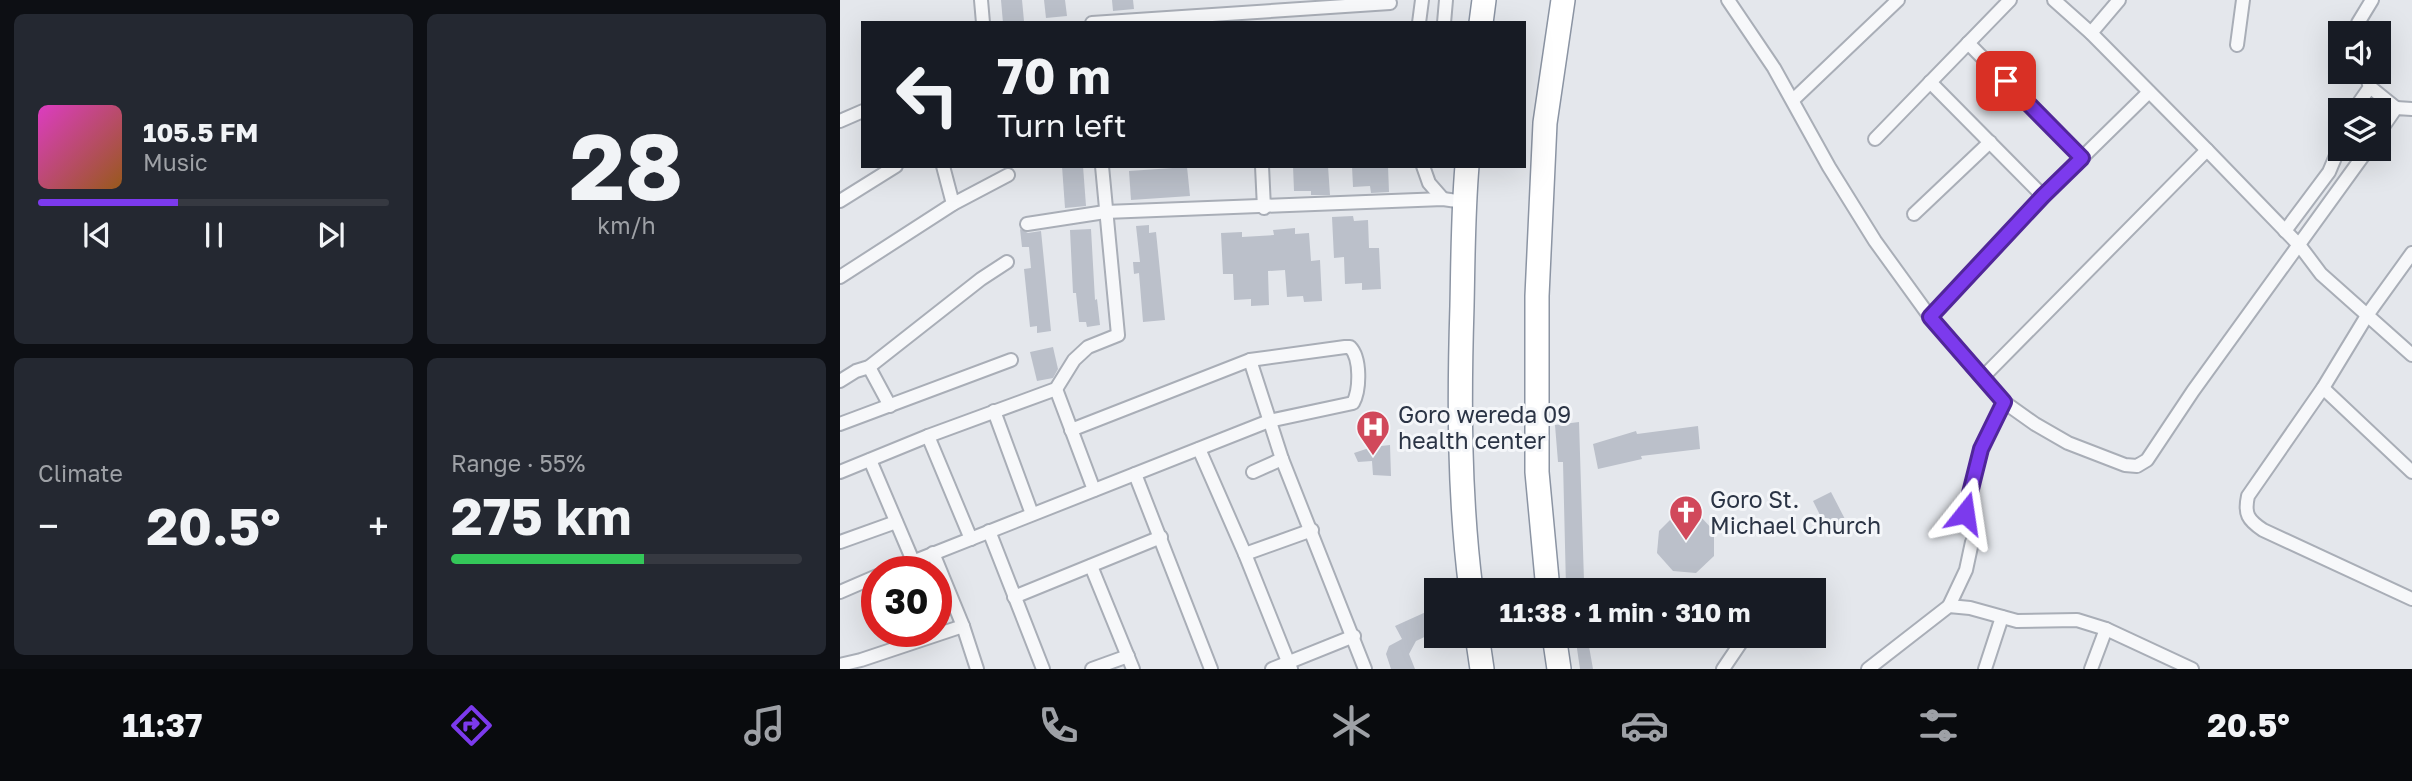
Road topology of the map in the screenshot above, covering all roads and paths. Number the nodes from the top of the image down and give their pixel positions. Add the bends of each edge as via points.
1 (981, 0) edge
2 (1422, 0) edge
3 (1446, 0) edge
4 (1485, 0) edge
5 (1563, 0) edge
6 (1728, 0) edge
7 (1898, 0) edge
8 (2010, 0) edge
9 (2054, 0) edge
10 (2119, 0) edge
11 (2243, 0) edge
12 (2372, 0) edge
13 (1390, 4) dead end
14 (1257, 18) edge
15 (983, 21) edge
16 (1158, 21) edge
17 (1419, 21) edge
18 (1444, 21) edge
19 (1481, 21) edge
20 (2359, 21) edge
21 (2091, 33) junction
22 (1968, 43) junction
23 (2238, 45) dead end
24 (1930, 82) junction
25 (2369, 84) edge
26 (2370, 87) junction
27 (2149, 92) junction
28 (2362, 98) edge
29 (1793, 100) junction
30 (2396, 108) junction
31 (2412, 109) edge
32 (861, 112) edge
33 (2391, 115) edge
34 (840, 121) edge
35 (1875, 139) dead end
36 (1990, 142) junction
37 (2207, 150) junction
38 (2082, 158) junction
39 (2334, 161) edge
40 (2360, 161) edge
41 (894, 168) edge
42 (944, 168) edge
43 (1101, 168) edge
44 (1262, 168) edge
45 (1424, 168) edge
46 (1461, 169) edge
47 (1008, 175) dead end
48 (2043, 196) junction
49 (840, 201) edge
50 (1454, 201) junction
51 (953, 204) junction
52 (1264, 208) junction
53 (1105, 212) junction
54 (1914, 214) dead end
55 (1027, 224) dead end
56 (2285, 231) junction
57 (2300, 246) junction
58 (2412, 253) edge
59 (1007, 262) dead end
60 (840, 276) edge
61 (2368, 314) junction
62 (1930, 317) junction
63 (2412, 355) edge
64 (1011, 360) dead end
65 (1250, 360) junction
66 (869, 367) junction
67 (1982, 378) junction
68 (840, 382) edge
69 (2323, 388) junction
70 (1056, 389) junction
71 (2004, 402) junction
72 (890, 406) junction
73 (994, 411) junction
74 (1269, 421) junction
75 (840, 424) edge
76 (1071, 430) junction
77 (928, 436) junction
78 (1199, 449) junction
79 (1282, 459) junction
80 (870, 460) junction
81 (840, 472) edge
82 (1253, 472) dead end
83 (2412, 472) edge
84 (1135, 474) junction
85 (1094, 491) junction
86 (1965, 513) dead end
87 (1032, 514) junction
88 (896, 522) junction
89 (1312, 530) junction
90 (989, 531) junction
91 (1161, 537) junction
92 (971, 539) junction
93 (840, 542) edge
94 (1972, 542) dead end
95 (933, 553) junction
96 (1245, 554) junction
97 (911, 556) edge
98 (926, 556) edge
99 (1091, 566) junction
100 (1470, 578) edge
101 (1547, 578) edge
102 (861, 583) edge
103 (840, 592) edge
104 (1014, 597) junction
105 (2412, 599) edge
106 (1949, 606) junction
107 (2001, 617) junction
108 (963, 626) junction
109 (2106, 629) junction
110 (1354, 636) junction
111 (1479, 648) edge
112 (1556, 648) edge
113 (1737, 648) edge
114 (1128, 656) junction
115 (840, 665) edge
116 (863, 665) edge
117 (1290, 666) edge
118 (977, 669) edge
119 (1043, 669) edge
120 (1092, 669) edge
121 (1133, 669) edge
122 (1211, 669) edge
123 (1272, 669) edge
124 (1365, 669) edge
125 (1482, 669) edge
126 (1559, 669) edge
127 (1723, 669) edge
128 (1868, 669) edge
129 (1985, 669) edge
130 (2091, 669) edge
131 (2192, 669) edge

1 - 15 street
2 - 17 street
3 - 18 street
4 - 19 highway
5 - 101 highway via 1545,123 1537,296 1537,472
6 - 29 street
7 - 29 street
8 - 22 street
9 - 21 street
10 - 21 street
11 - 23 street
12 - 20 street
13 - 14 street
14 - 16 street
21 - 27 street
22 - 24 street
22 - 38 street
24 - 35 street
24 - 36 street
25 - 26 street
26 - 28 street
26 - 30 street
27 - 37 street
27 - 38 street
29 - 62 street via 1875,241
30 - 31 street
30 - 33 street
32 - 34 street
36 - 48 street
36 - 54 street
37 - 56 street
37 - 67 street
38 - 48 street
39 - 56 street
40 - 57 street
41 - 49 street
42 - 51 street
43 - 53 street
44 - 52 street
45 - 50 street via 1429,183
46 - 50 highway
47 - 51 street
48 - 62 street
50 - 52 street
50 - 100 highway
51 - 60 street
52 - 53 street
53 - 55 street
53 - 70 street via 1118,335 1088,347
56 - 57 street
57 - 61 street via 2321,274
57 - 71 street via 2147,460 2137,466 2068,443
58 - 61 street
59 - 66 street
61 - 63 street
61 - 69 street
62 - 67 street
64 - 72 street
65 - 74 street
65 - 74 street via 1345,347 1357,356 1353,403
65 - 76 street
66 - 68 street
66 - 72 street
67 - 71 street
69 - 83 street
69 - 105 street via 2248,496 2245,509 2249,521
70 - 73 street
70 - 76 street
71 - 86 street via 1981,449
72 - 75 street
73 - 77 street
73 - 87 street
74 - 78 street
74 - 79 street
76 - 85 street
77 - 80 street
77 - 92 street
78 - 84 street
78 - 96 street
79 - 82 street
79 - 89 street
80 - 81 street
80 - 88 street
84 - 85 street
84 - 91 street
85 - 87 street
87 - 90 street
88 - 93 street
88 - 97 street
89 - 96 street
89 - 110 street
90 - 92 street
90 - 104 street
91 - 99 street
91 - 122 street
92 - 95 street
94 - 106 street via 1966,570
95 - 98 street
95 - 108 street
96 - 117 street
99 - 104 street
99 - 114 street
102 - 103 street
104 - 119 street
106 - 107 street
106 - 128 street
107 - 109 street via 2077,621
107 - 129 street
108 - 116 street
108 - 118 street
109 - 130 street
109 - 131 street
110 - 117 street
110 - 124 street
111 - 125 highway
112 - 126 highway
113 - 127 street
114 - 120 street
114 - 121 street
115 - 116 street
117 - 123 street

